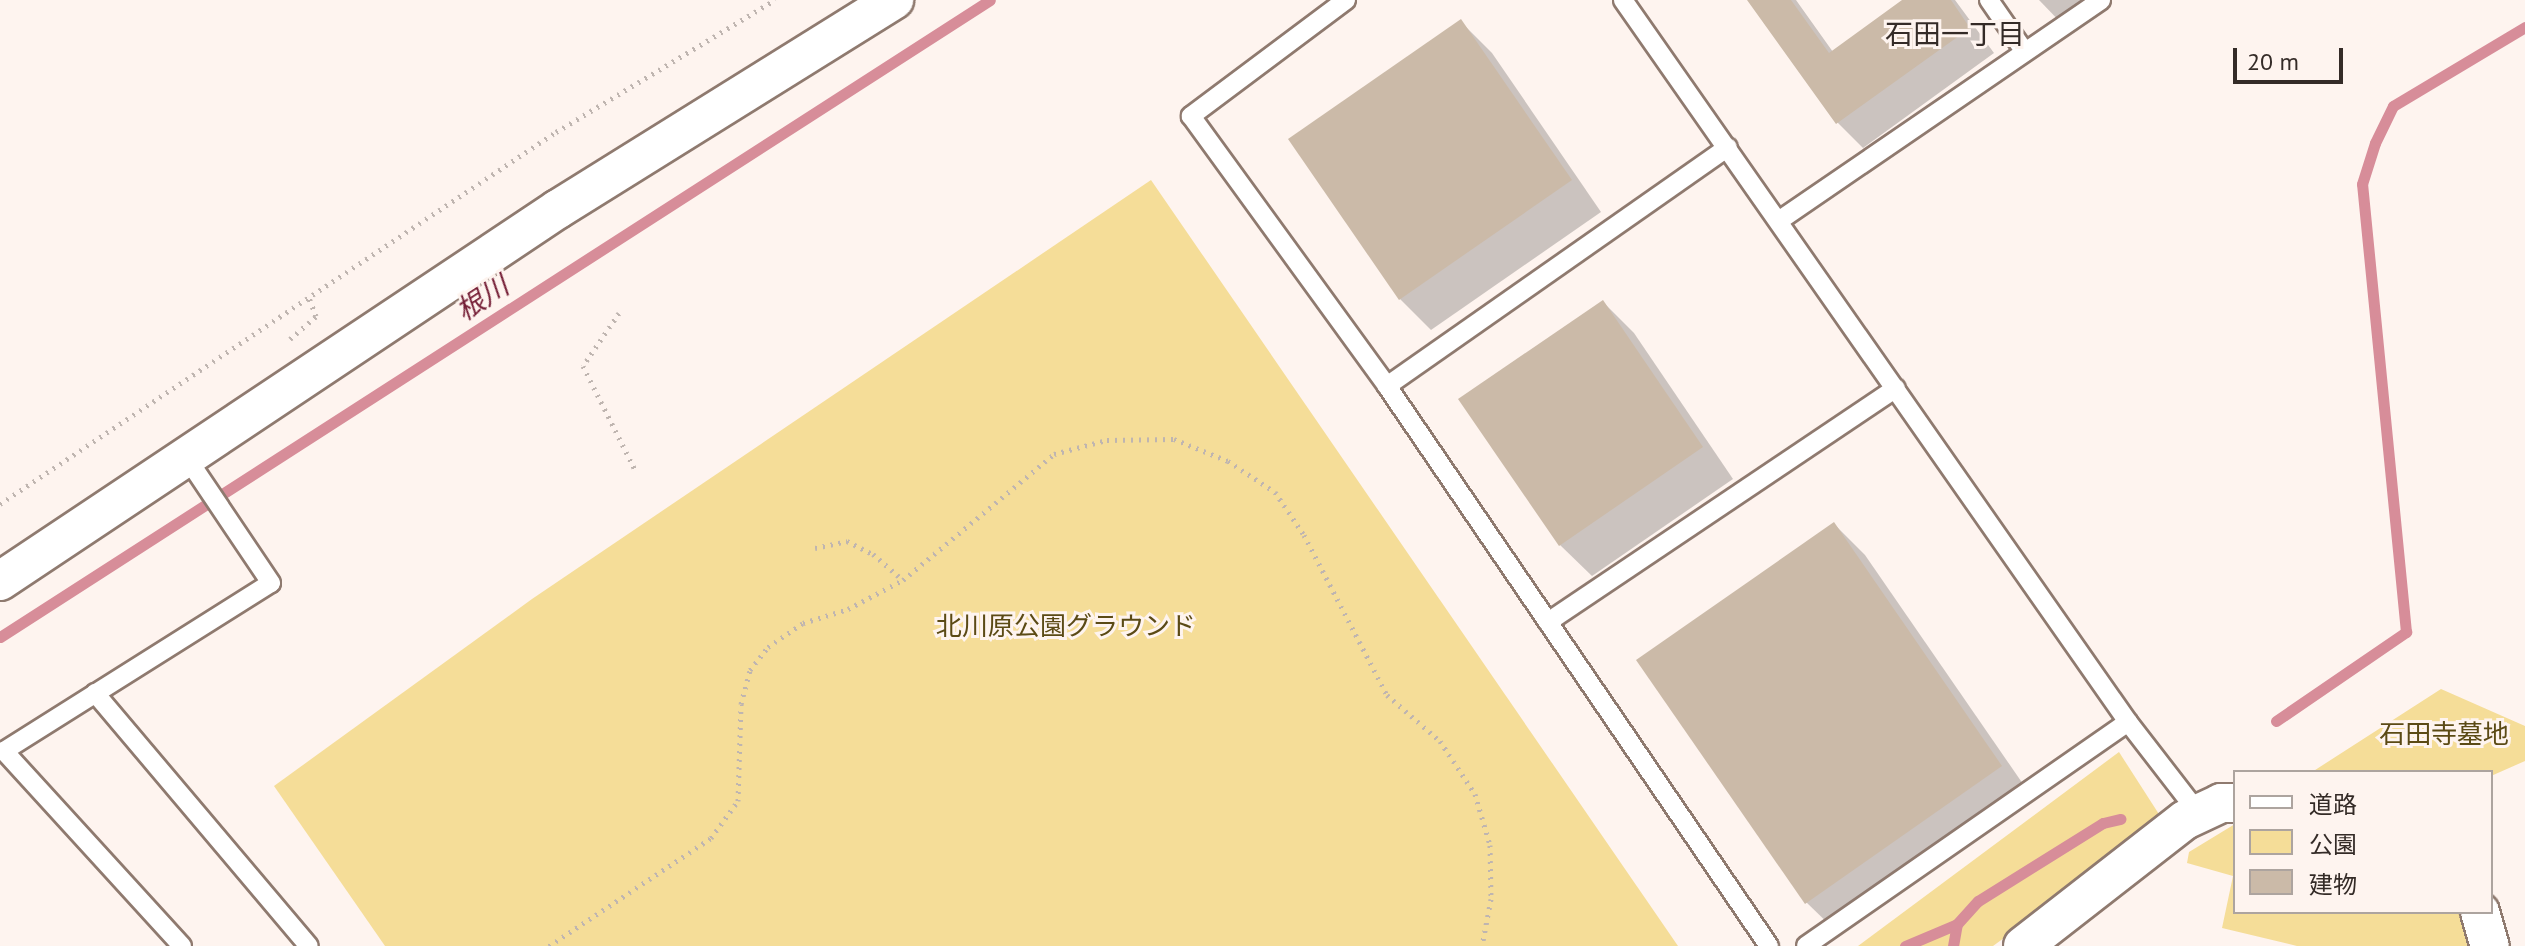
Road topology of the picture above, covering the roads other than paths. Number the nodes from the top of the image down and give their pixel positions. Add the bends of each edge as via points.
1 (894, 0) edge
2 (1346, 0) edge
3 (1623, 0) edge
4 (1989, 0) edge
5 (2101, 0) edge
6 (2025, 52) junction
7 (1728, 147) junction
8 (1780, 220) junction
9 (1387, 386) junction
10 (1896, 388) junction
11 (194, 469) junction
12 (0, 581) edge
13 (1548, 622) junction
14 (95, 693) junction
15 (2128, 722) junction
16 (2233, 803) edge
17 (2199, 814) junction
18 (2481, 914) edge
19 (182, 946) edge
20 (309, 946) edge
21 (1769, 946) edge
22 (1806, 946) edge
23 (2023, 946) edge
24 (2490, 946) edge

1 - 11 street via 558,209
2 - 9 lane via 1191,116
3 - 7 lane
4 - 6 lane
5 - 6 lane
6 - 8 lane
7 - 8 lane
7 - 9 lane
8 - 10 lane
9 - 13 lane
10 - 13 lane
10 - 15 lane
11 - 12 street
11 - 14 lane via 271,583
13 - 21 lane
14 - 19 lane via 4,751
14 - 20 lane
15 - 17 lane
15 - 22 lane
16 - 17 street
17 - 23 street
18 - 24 street

